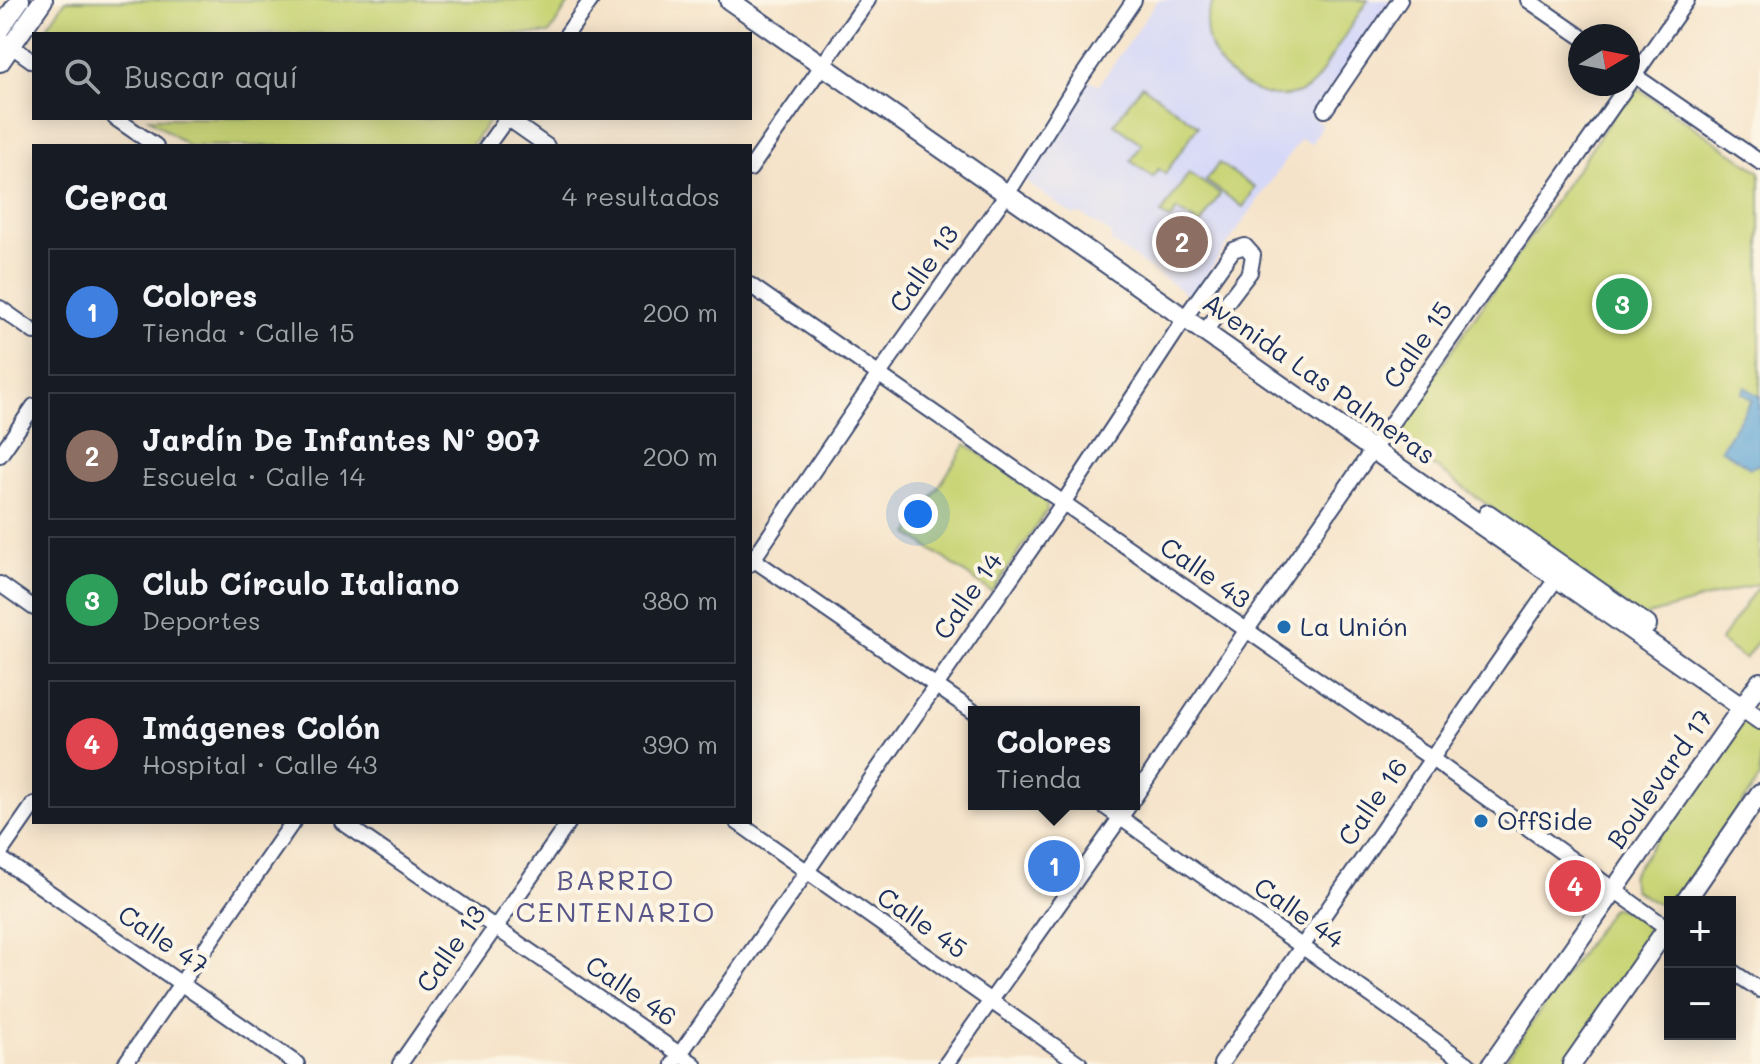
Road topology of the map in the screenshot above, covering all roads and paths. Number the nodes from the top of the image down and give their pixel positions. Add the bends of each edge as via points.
1 (20, 0) edge
2 (43, 0) edge
3 (591, 0) edge
4 (729, 0) edge
5 (750, 0) edge
6 (868, 0) edge
7 (1134, 0) edge
8 (1400, 0) edge
9 (1528, 0) edge
10 (1687, 0) edge
11 (1568, 28) edge
12 (0, 29) edge
13 (568, 32) edge
14 (4, 48) edge
15 (32, 61) edge
16 (826, 61) junction
17 (1640, 62) edge
18 (1640, 78) edge
19 (1616, 96) edge
20 (1325, 110) dead end
21 (118, 120) edge
22 (506, 120) edge
23 (510, 120) edge
24 (153, 144) edge
25 (488, 144) edge
26 (544, 144) edge
27 (1759, 160) edge
28 (752, 166) edge
29 (1010, 189) junction
30 (752, 286) edge
31 (0, 308) edge
32 (1188, 313) junction
33 (1208, 327) junction
34 (32, 331) edge
35 (879, 374) junction
36 (32, 409) edge
37 (1378, 445) junction
38 (0, 455) edge
39 (1063, 503) junction
40 (752, 559) edge
41 (752, 561) edge
42 (1560, 572) junction
43 (0, 584) edge
44 (32, 607) edge
45 (1246, 631) junction
46 (935, 684) junction
47 (1753, 698) edge
48 (968, 708) edge
49 (1760, 720) edge
50 (1432, 759) junction
51 (1140, 789) edge
52 (1760, 793) edge
53 (32, 807) edge
54 (1109, 810) edge
55 (1126, 810) edge
56 (1120, 818) junction
57 (292, 824) edge
58 (345, 824) edge
59 (568, 824) edge
60 (740, 824) edge
61 (0, 856) edge
62 (807, 871) junction
63 (1614, 889) junction
64 (1689, 896) edge
65 (1664, 924) edge
66 (495, 928) junction
67 (1664, 935) edge
68 (1303, 945) junction
69 (1736, 974) edge
70 (182, 982) junction
71 (1760, 990) edge
72 (990, 1001) junction
73 (677, 1059) edge
74 (125, 1064) edge
75 (297, 1064) edge
76 (400, 1064) edge
77 (694, 1064) edge
78 (946, 1064) edge
79 (1080, 1064) edge
80 (1221, 1064) edge
81 (1468, 1064) edge
82 (1492, 1064) edge
83 (1572, 1064) edge

1 - 12 main road
2 - 14 main road
3 - 13 street
4 - 16 main road, Avenida Las Palmeras
5 - 16 main road, Avenida Las Palmeras
6 - 16 street
7 - 29 street, Calle 13
8 - 20 street
9 - 11 street
10 - 17 street, Calle 15
14 - 15 street
16 - 28 street
16 - 29 main road, Avenida Las Palmeras
18 - 27 street
19 - 37 street, Calle 15
21 - 24 street
22 - 25 street
23 - 26 street
29 - 32 main road, Avenida Las Palmeras
29 - 35 street, Calle 13
30 - 35 street, Calle 43
31 - 34 street
32 - 33 main road, Avenida Las Palmeras
32 - 33 street, Calle 14 via 1233,250 1245,246 1253,255 1250,272
32 - 39 street, Calle 14
33 - 37 main road, Avenida Las Palmeras
35 - 39 street, Calle 43
35 - 40 street, Calle 13
36 - 38 street
37 - 42 main road, Avenida Las Palmeras
37 - 45 street, Calle 15
39 - 45 street, Calle 43
39 - 46 street, Calle 14
41 - 46 street
42 - 47 main road, Avenida Las Palmeras
42 - 50 street, Calle 16
43 - 44 street
45 - 50 street, Calle 43
45 - 51 street, Calle 15
46 - 48 street
46 - 62 street, Calle 14
47 - 49 main road, Avenida Las Palmeras
47 - 63 main road, Boulevard 17
50 - 63 street, Calle 43
50 - 68 street, Calle 16
52 - 64 main road
53 - 61 street
54 - 56 street, Calle 44
55 - 56 street
56 - 68 street, Calle 44
56 - 72 street
57 - 70 street
58 - 66 street, Calle 46
59 - 66 street, Calle 13
60 - 62 street, Calle 45
61 - 70 street, Calle 47
62 - 72 street, Calle 45
62 - 73 street, Calle 14
63 - 65 street, Calle 43
63 - 82 main road, Boulevard 17
66 - 73 street, Calle 46
66 - 76 street, Calle 13
67 - 83 main road
68 - 80 street, Calle 16
68 - 81 street, Calle 44
69 - 71 street
70 - 74 street
70 - 75 street, Calle 47
72 - 78 street
72 - 79 street, Calle 45
73 - 77 street, Calle 46

